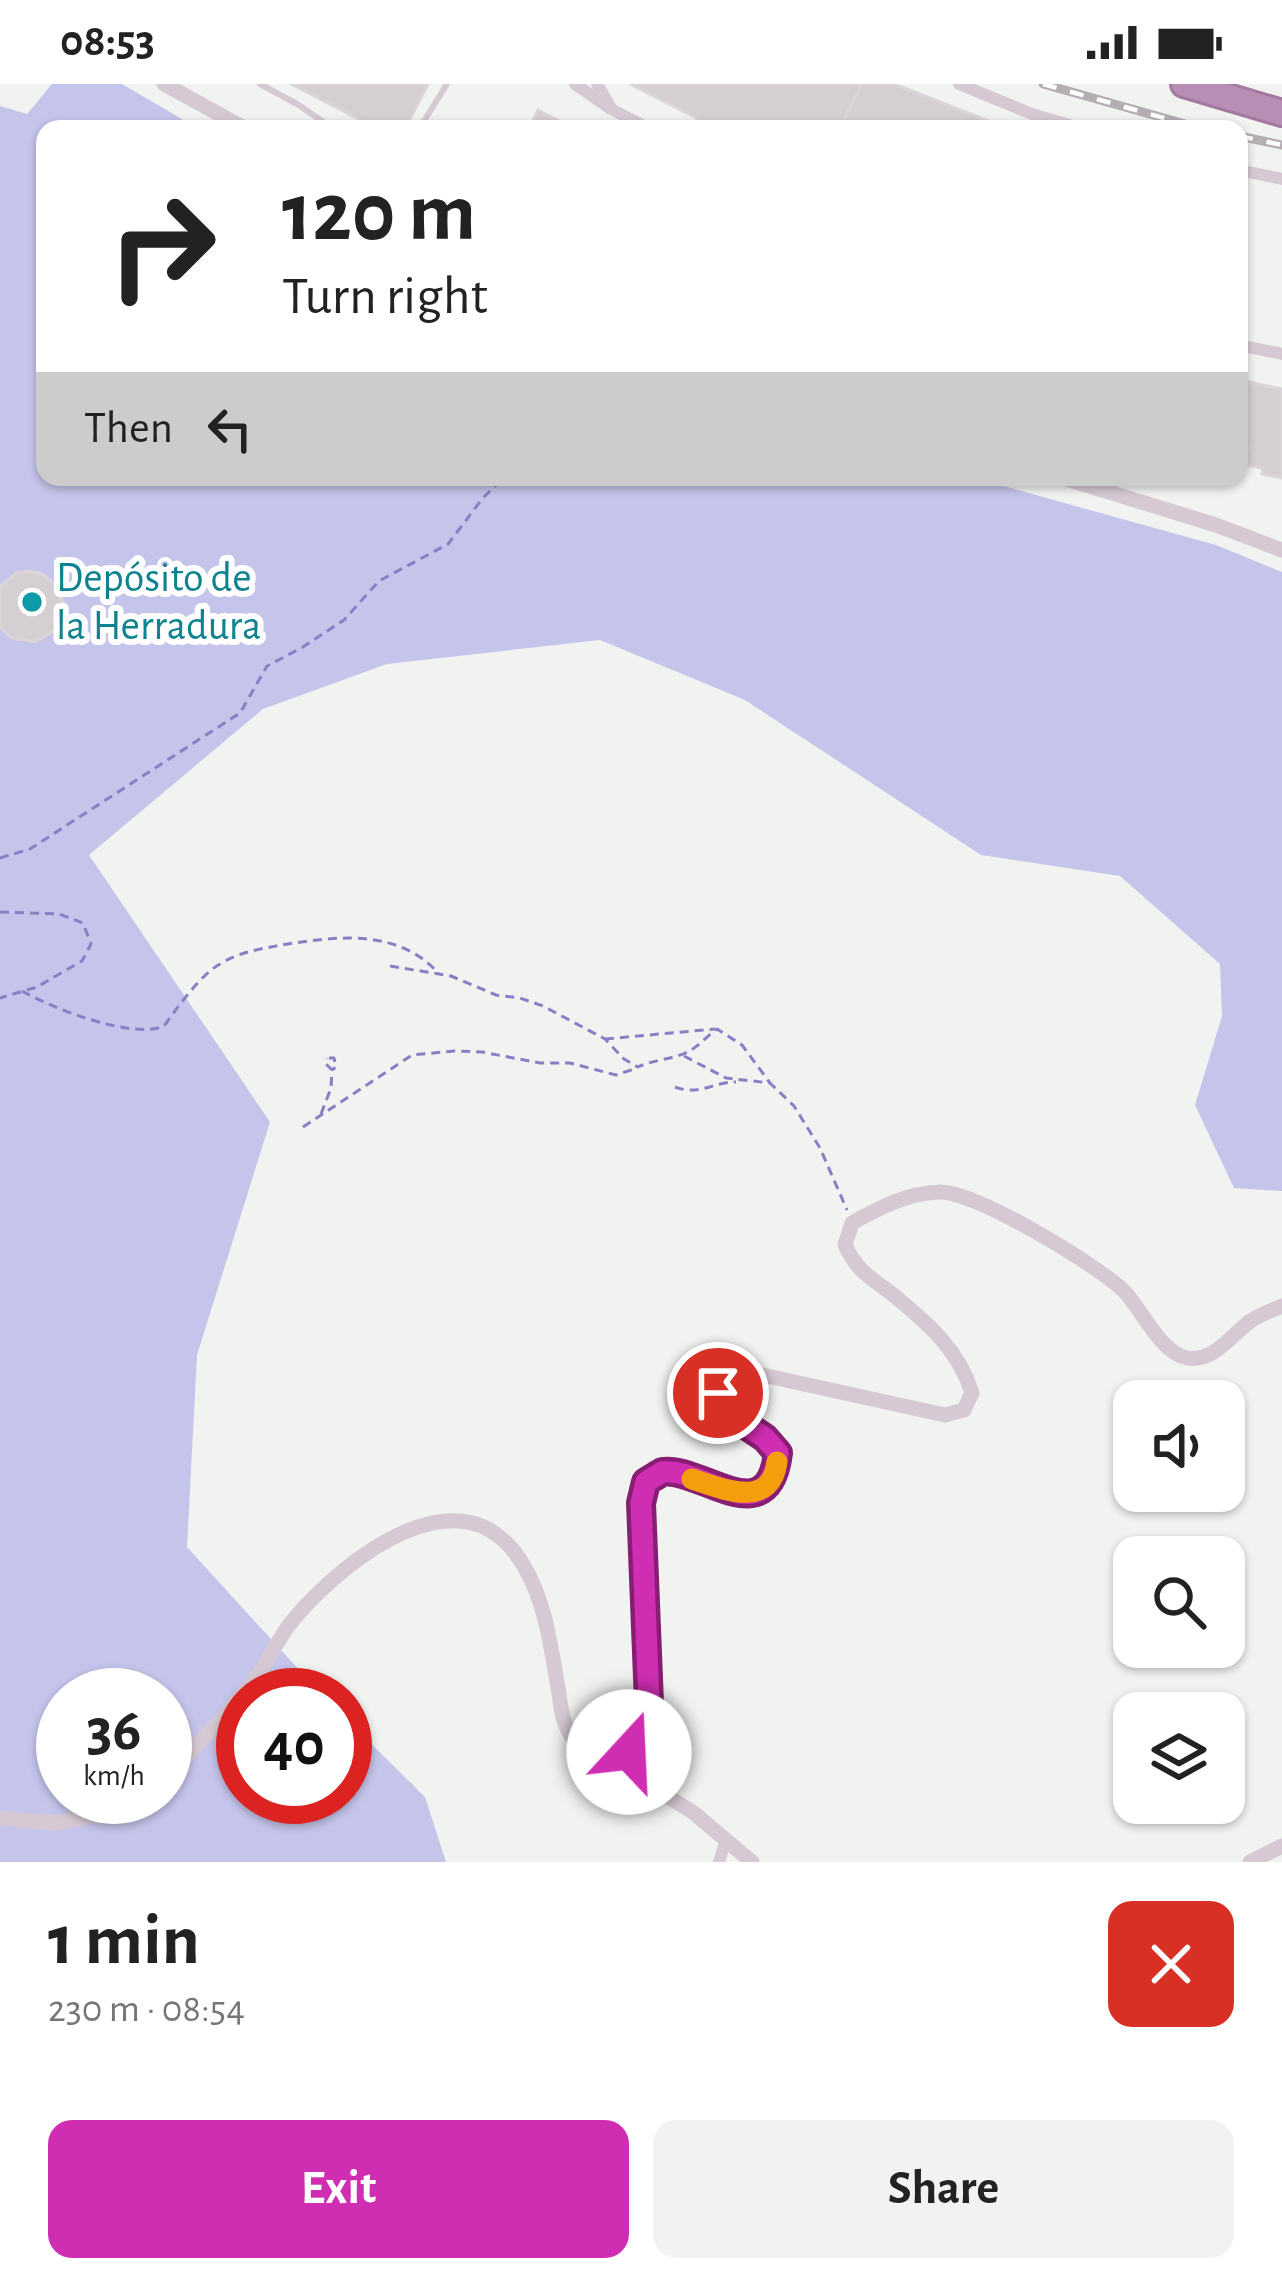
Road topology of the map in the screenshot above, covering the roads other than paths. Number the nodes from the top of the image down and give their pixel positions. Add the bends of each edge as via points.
1 (164, 84) edge
2 (260, 84) edge
3 (447, 84) edge
4 (575, 84) edge
5 (597, 84) edge
6 (959, 84) edge
7 (1184, 84) edge
8 (611, 110) junction
9 (1282, 112) edge
10 (230, 120) edge
11 (321, 120) edge
12 (425, 120) edge
13 (632, 120) edge
14 (1052, 120) edge
15 (1248, 172) edge
16 (1282, 179) edge
17 (1248, 347) edge
18 (1282, 354) edge
19 (1089, 486) edge
20 (1282, 550) edge
21 (1282, 1306) edge
22 (192, 1750) edge
23 (629, 1752) junction
24 (0, 1819) edge
25 (36, 1822) edge
26 (726, 1840) junction
27 (1282, 1846) edge
28 (719, 1862) edge
29 (752, 1862) edge
30 (1250, 1862) edge

1 - 10 street
2 - 11 lane
3 - 12 lane
4 - 8 street
5 - 8 street
6 - 14 street
7 - 9 highway
8 - 13 street
15 - 16 street
17 - 18 street
19 - 20 street
21 - 23 street via 1252,1319 1215,1352 1191,1359 1167,1350 1121,1288 973,1200 944,1191 916,1195 852,1223 845,1245 856,1267 943,1338 972,1393 964,1410 945,1415 744,1371 726,1376 718,1393 726,1412 778,1453 775,1474 759,1491 736,1493 662,1472 646,1482 649,1703 645,1732
22 - 23 street via 255,1680 291,1622 345,1568 426,1523 464,1522 498,1534 524,1565 544,1612 565,1725 580,1750 608,1758
23 - 26 street via 646,1783
24 - 25 street
26 - 28 street
26 - 29 street
27 - 30 street

